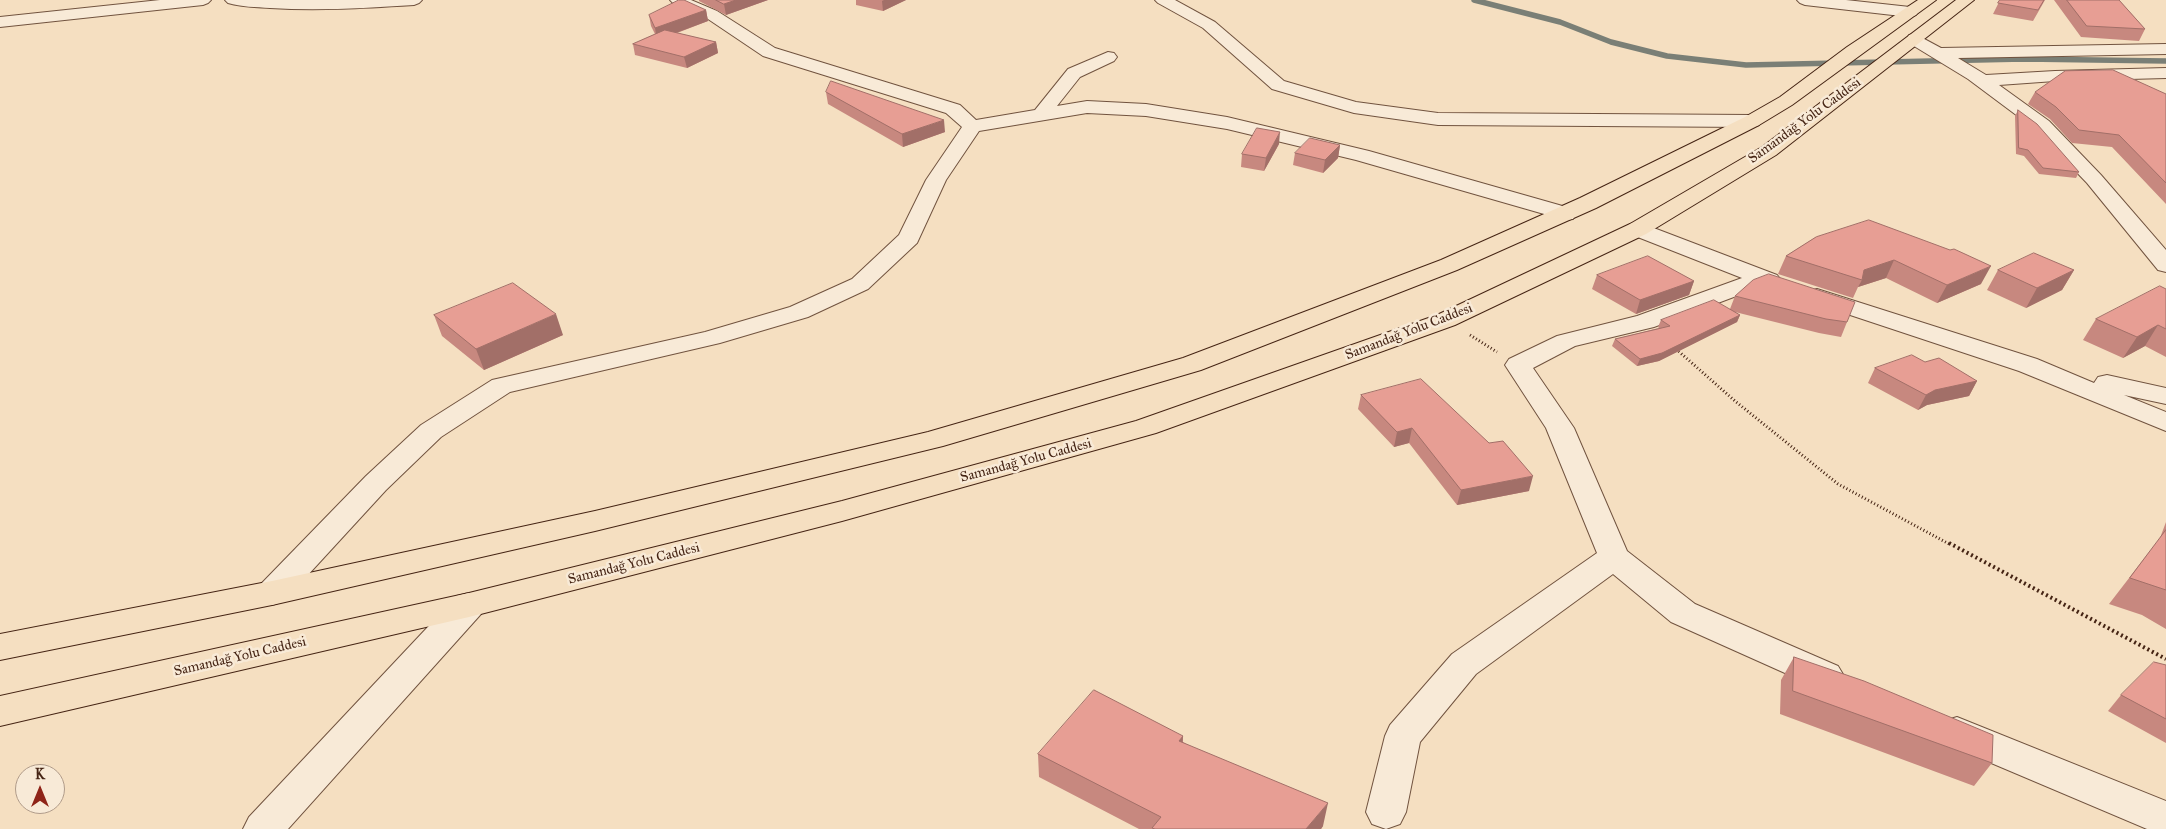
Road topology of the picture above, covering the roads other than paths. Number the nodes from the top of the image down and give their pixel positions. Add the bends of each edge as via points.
1 (203, 0) edge
2 (233, 0) edge
3 (414, 0) edge
4 (678, 0) edge
5 (1163, 0) edge
6 (1805, 0) edge
7 (1928, 0) edge
8 (1966, 0) edge
9 (1910, 12) junction
10 (0, 22) edge
11 (1915, 39) junction
12 (2166, 49) edge
13 (1941, 55) junction
14 (1108, 57) dead end
15 (2166, 73) edge
16 (1982, 81) junction
17 (1041, 115) junction
18 (1752, 121) junction
19 (972, 126) junction
20 (1565, 214) junction
21 (1638, 229) junction
22 (2166, 265) edge
23 (1762, 278) junction
24 (2028, 365) junction
25 (2166, 396) edge
26 (2166, 422) edge
27 (1614, 557) junction
28 (272, 593) junction
29 (469, 605) junction
30 (0, 647) edge
31 (1852, 687) edge
32 (0, 711) edge
33 (1932, 722) edge
34 (1386, 812) dead end
35 (2166, 819) edge
36 (263, 829) edge

1 - 10 street
2 - 3 street via 277,5
4 - 19 street via 711,14 769,52 953,109
5 - 18 street via 1209,25 1278,85 1354,107 1438,119
6 - 9 street
7 - 9 highway, Samandağ Yolu Caddesi
8 - 11 highway, Samandağ Yolu Caddesi
9 - 18 highway, Samandağ Yolu Caddesi via 1786,101
11 - 13 street
11 - 21 highway, Samandağ Yolu Caddesi via 1769,151
12 - 13 street
13 - 16 street
14 - 17 street via 1074,73
15 - 16 street
16 - 22 street via 2042,126 2094,179
17 - 19 street
17 - 20 street via 1087,107 1146,110 1227,123 1362,155
18 - 20 highway, Samandağ Yolu Caddesi
19 - 28 street via 936,180 909,238 860,284 800,312 711,338 501,386 431,432 376,483
20 - 28 highway, Samandağ Yolu Caddesi via 1449,265 1182,367 933,440
21 - 23 street
21 - 29 highway, Samandağ Yolu Caddesi via 1446,320 1146,428 842,512
23 - 24 street
23 - 27 street via 1645,322 1566,341 1518,365 1560,428
24 - 25 street
24 - 26 street
27 - 31 street via 1684,613
27 - 34 street via 1464,664 1402,736
28 - 30 highway, Samandağ Yolu Caddesi
29 - 32 highway, Samandağ Yolu Caddesi
29 - 36 street
33 - 35 street

